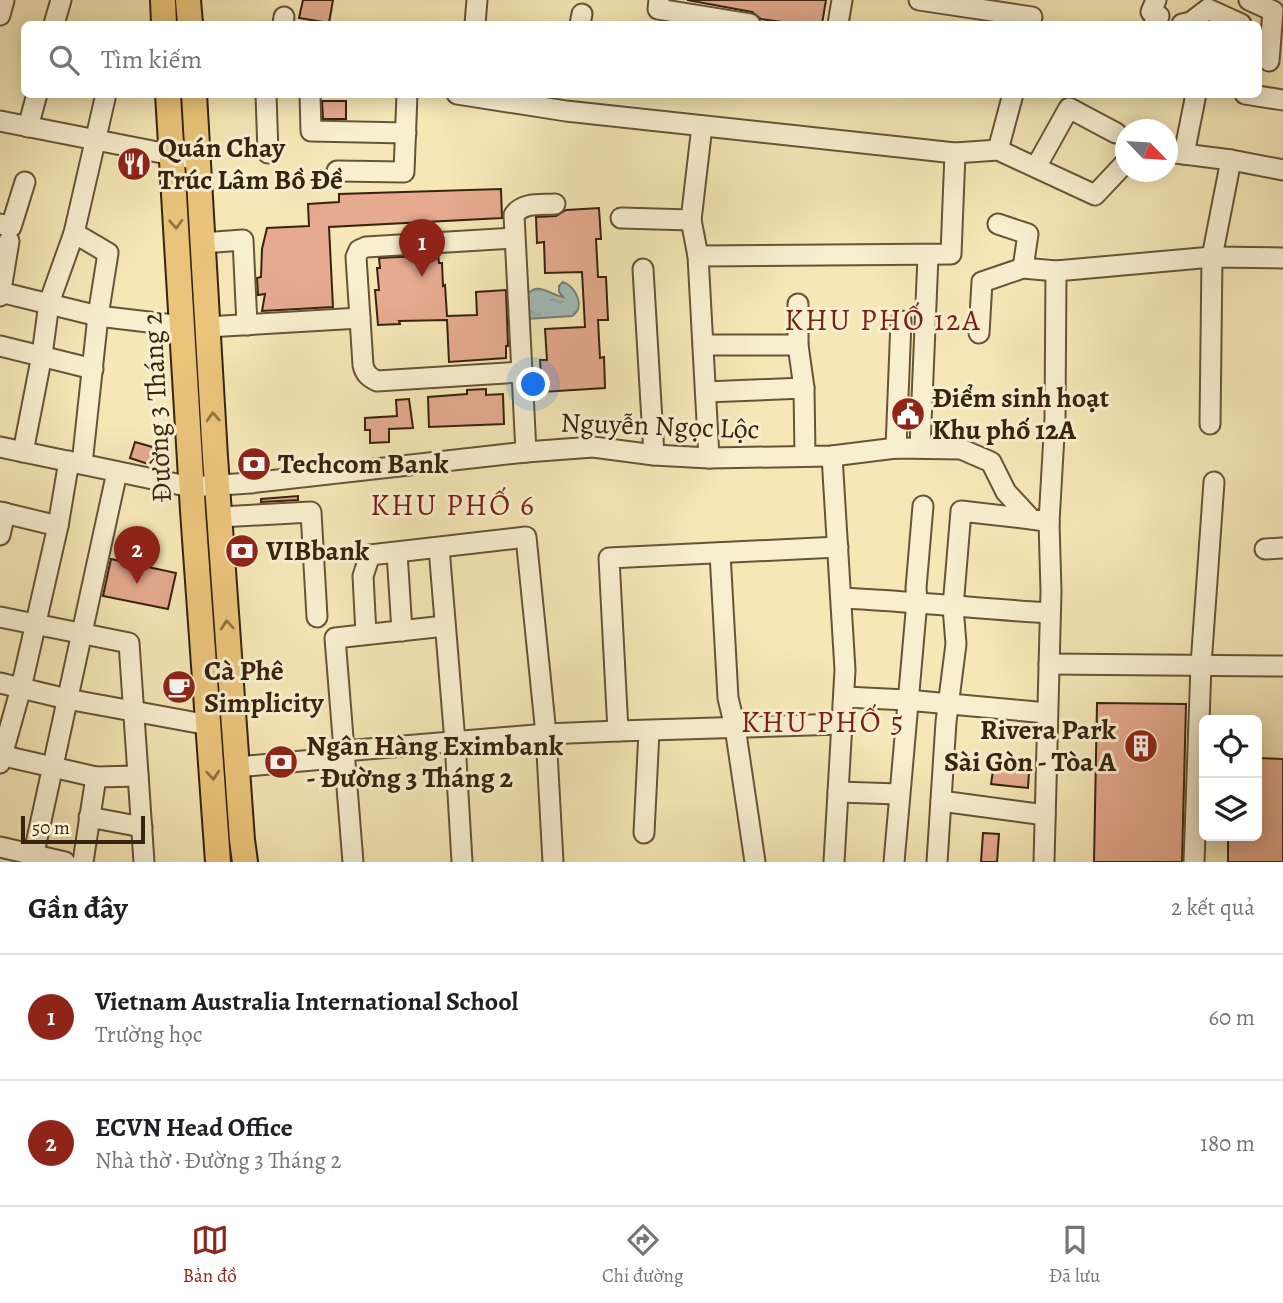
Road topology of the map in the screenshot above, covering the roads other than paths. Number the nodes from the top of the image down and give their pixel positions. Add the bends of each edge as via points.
1 (4, 0) edge
2 (61, 0) edge
3 (163, 0) edge
4 (188, 0) edge
5 (477, 0) edge
6 (659, 0) edge
7 (842, 0) edge
8 (919, 0) edge
9 (1249, 0) edge
10 (1275, 5) edge
11 (1033, 14) edge
12 (0, 15) edge
13 (55, 21) edge
14 (164, 21) edge
15 (190, 21) edge
16 (475, 21) edge
17 (732, 21) edge
18 (838, 21) edge
19 (1192, 21) edge
20 (1234, 21) edge
21 (1269, 61) dead end
22 (1262, 97) edge
23 (36, 98) edge
24 (105, 98) edge
25 (169, 98) edge
26 (194, 98) edge
27 (267, 98) edge
28 (310, 98) edge
29 (407, 98) edge
30 (506, 98) edge
31 (1012, 98) edge
32 (1195, 98) edge
33 (1283, 100) edge
34 (567, 103) edge
35 (0, 121) edge
36 (702, 126) junction
37 (28, 127) junction
38 (1115, 132) edge
39 (406, 133) junction
40 (96, 141) junction
41 (1178, 147) edge
42 (998, 150) junction
43 (268, 153) dead end
44 (956, 153) junction
45 (1178, 153) edge
46 (172, 156) junction
47 (198, 160) junction
48 (1231, 160) junction
49 (1036, 167) junction
50 (1283, 170) edge
51 (337, 171) dead end
52 (1115, 173) edge
53 (25, 182) dead end
54 (555, 204) dead end
55 (621, 218) dead end
56 (691, 220) junction
57 (998, 224) dead end
58 (7, 231) edge
59 (74, 233) junction
60 (514, 238) junction
61 (202, 243) junction
62 (698, 256) junction
63 (928, 256) junction
64 (1212, 257) junction
65 (1283, 258) edge
66 (1023, 268) junction
67 (643, 270) dead end
68 (1056, 271) junction
69 (0, 293) edge
70 (49, 303) junction
71 (798, 304) dead end
72 (98, 316) junction
73 (360, 318) junction
74 (901, 321) dead end
75 (247, 325) junction
76 (182, 326) junction
77 (207, 327) junction
78 (979, 333) dead end
79 (703, 345) junction
80 (799, 345) junction
81 (0, 346) edge
82 (42, 355) junction
83 (93, 369) junction
84 (521, 372) junction
85 (804, 388) junction
86 (706, 392) junction
87 (1210, 424) dead end
88 (0, 447) edge
89 (920, 447) junction
90 (896, 448) junction
91 (23, 452) junction
92 (526, 452) junction
93 (654, 455) junction
94 (805, 456) junction
95 (832, 456) junction
96 (709, 458) junction
97 (75, 463) junction
98 (117, 472) junction
99 (1214, 482) dead end
100 (217, 485) junction
101 (191, 487) junction
102 (923, 506) dead end
103 (3, 513) edge
104 (220, 517) junction
105 (1040, 521) junction
106 (58, 526) junction
107 (0, 535) edge
108 (838, 547) junction
109 (439, 548) junction
110 (397, 553) junction
111 (720, 553) junction
112 (841, 598) junction
113 (917, 601) junction
114 (953, 607) junction
115 (1050, 613) junction
116 (0, 617) edge
117 (317, 617) dead end
118 (35, 624) junction
119 (445, 626) junction
120 (402, 631) junction
121 (82, 634) junction
122 (366, 635) junction
123 (1049, 664) junction
124 (1201, 665) junction
125 (1283, 666) edge
126 (0, 683) edge
127 (21, 688) junction
128 (845, 697) junction
129 (67, 699) junction
130 (907, 700) junction
131 (948, 703) junction
132 (134, 711) junction
133 (1048, 713) junction
134 (842, 724) junction
135 (209, 725) junction
136 (736, 727) junction
137 (618, 731) junction
138 (649, 731) junction
139 (546, 734) junction
140 (455, 742) junction
141 (344, 754) junction
142 (0, 758) edge
143 (237, 767) junction
144 (54, 768) junction
145 (138, 776) junction
146 (96, 777) junction
147 (838, 792) junction
148 (899, 794) junction
149 (941, 801) junction
150 (1045, 814) junction
151 (89, 817) junction
152 (142, 827) junction
153 (644, 833) dead end
154 (0, 847) edge
155 (230, 855) edge
156 (33, 859) edge
157 (65, 862) edge
158 (83, 862) edge
159 (144, 862) edge
160 (353, 862) edge
161 (462, 862) edge
162 (553, 862) edge
163 (755, 862) edge
164 (834, 862) edge
165 (894, 862) edge
166 (937, 862) edge
167 (1044, 862) edge
168 (1194, 862) edge

1 - 12 street
2 - 13 street
3 - 14 main road
4 - 15 main road
5 - 16 street
6 - 17 street via 658,9
7 - 18 street
8 - 11 street
9 - 10 street
10 - 21 street
19 - 20 street via 1208,9
22 - 33 street
23 - 37 street
24 - 40 street
25 - 46 main road, Đường 3 Tháng 2
26 - 47 main road, Đường 3 Tháng 2
27 - 43 street
28 - 39 street via 311,131
29 - 39 street
30 - 34 street
31 - 42 street
32 - 41 street
34 - 36 street
35 - 37 street
36 - 44 street
36 - 56 street
37 - 40 street
38 - 49 street via 1069,108
39 - 51 street via 404,172
40 - 46 street
40 - 59 street
42 - 44 street
42 - 49 street
44 - 63 street via 951,254
45 - 48 street
46 - 47 street
46 -> 76 main road, Đường 3 Tháng 2
47 - 61 main road, Đường 3 Tháng 2
48 - 50 street
48 - 64 street
49 - 52 street via 1095,195
53 - 58 street
54 - 60 street via 519,209 514,215
55 - 56 street
56 - 62 street
57 - 66 street via 1028,234
58 - 69 street
59 - 70 street
59 - 72 street via 108,253
60 - 73 street via 359,250
60 - 84 street
61 - 75 street via 243,240
61 - 77 main road, Đường 3 Tháng 2
62 - 63 street
62 - 79 street
63 - 89 street
64 - 65 street
64 - 68 street
64 - 87 street
66 - 68 street
66 - 78 street via 982,282
67 - 93 street
68 - 105 street via 1055,418
69 - 70 street
70 - 72 street
70 - 82 street
71 - 80 street
72 - 76 street
72 - 83 street
73 - 75 street
73 - 84 street via 365,372 377,381
74 - 90 street
75 - 77 street
76 - 101 main road, Đường 3 Tháng 2
100 -> 77 main road, Đường 3 Tháng 2
79 - 80 street
79 - 86 street
80 - 85 street
81 - 82 street
82 - 83 street
82 - 91 street
83 - 97 street
84 - 92 street
85 - 86 street
85 - 94 street
86 - 96 street
88 - 91 street, Nguyễn Ngọc Lộc
89 - 90 street, Nguyễn Ngọc Lộc
89 - 105 street, Nguyễn Ngọc Lộc via 961,449 991,462 1006,492
90 - 95 street, Nguyễn Ngọc Lộc
91 - 97 street, Nguyễn Ngọc Lộc
92 - 93 street, Nguyễn Ngọc Lộc via 593,446
92 - 100 street, Nguyễn Ngọc Lộc
93 - 96 street, Nguyễn Ngọc Lộc
94 - 95 street, Nguyễn Ngọc Lộc
94 - 96 street, Nguyễn Ngọc Lộc
95 - 108 street
97 - 98 street, Nguyễn Ngọc Lộc
97 - 106 street
98 - 101 street, Nguyễn Ngọc Lộc
98 - 121 street
99 - 124 street
100 - 101 street, Nguyễn Ngọc Lộc
100 - 104 main road, Đường 3 Tháng 2
101 - 135 main road, Đường 3 Tháng 2
102 - 113 street
103 - 106 street
103 - 107 street
104 - 117 street via 311,512
143 -> 104 main road, Đường 3 Tháng 2
105 - 114 street via 961,510
105 - 115 street
106 - 118 street
108 - 111 street
108 - 112 street
109 - 110 street
109 - 119 street
109 - 139 street via 526,537
110 - 120 street
110 - 122 street via 370,555 363,576
111 - 136 street via 728,698
111 - 137 street via 610,558
112 - 113 street
112 - 128 street
113 - 114 street
113 - 130 street
114 - 115 street
114 - 131 street via 956,644
115 - 123 street
116 - 118 street
118 - 121 street
118 - 127 street
119 - 120 street
119 - 140 street
120 - 122 street
121 - 129 street
121 - 132 street via 128,643
122 - 141 street via 335,638
123 - 124 street
123 - 133 street
124 - 125 street
124 - 168 street
126 - 127 street
127 - 129 street
127 - 142 street
128 - 130 street
128 - 134 street
129 - 132 street
129 - 144 street
130 - 131 street
130 - 148 street
131 - 133 street
131 - 149 street
132 - 135 street
132 - 145 street
133 - 150 street
134 - 136 street
134 - 147 street
135 -> 155 main road, Đường 3 Tháng 2
136 - 138 street
136 - 163 street
137 - 138 street
137 - 139 street
138 - 153 street
139 - 140 street
139 - 162 street
140 - 141 street
140 - 161 street
141 - 143 street
141 - 160 street
142 - 144 street
143 - 155 main road, Đường 3 Tháng 2
144 - 146 street
144 - 156 street
145 - 146 street
145 - 152 street
146 - 151 street
147 - 148 street
147 - 164 street
148 - 165 street
149 - 150 street
149 - 166 street
150 - 167 street
151 - 152 street
151 - 158 street
152 - 159 street
154 - 156 street
156 - 157 street

